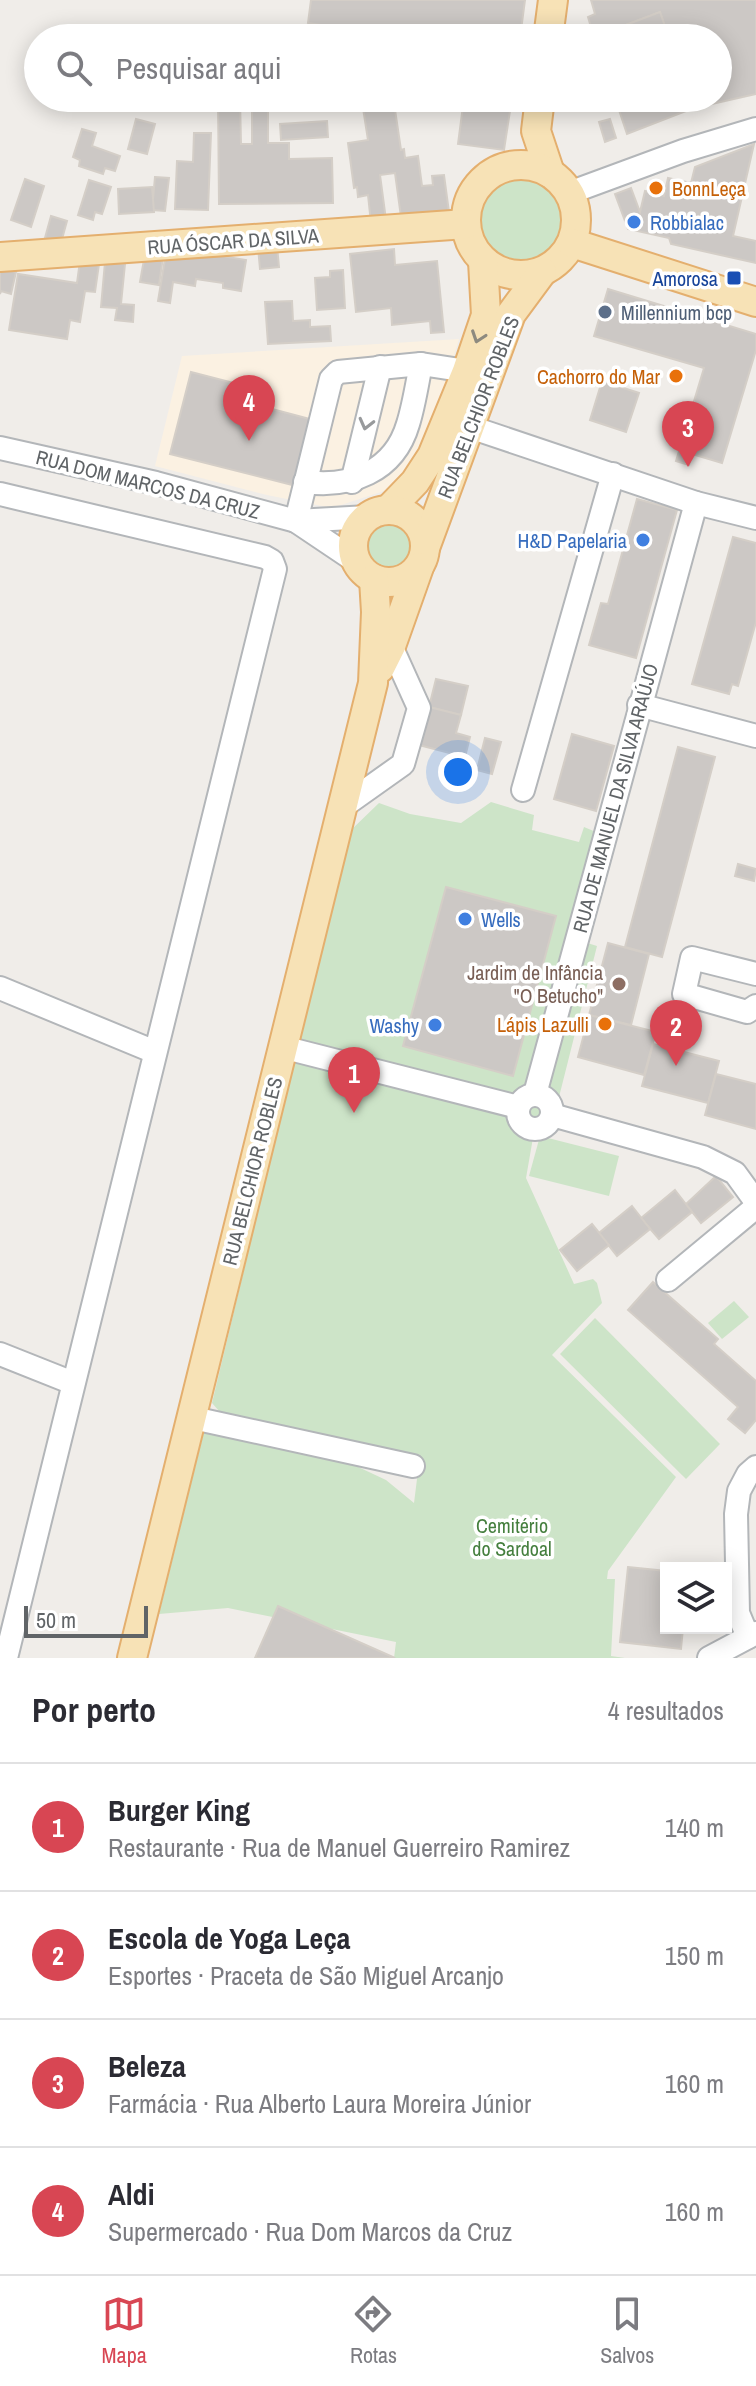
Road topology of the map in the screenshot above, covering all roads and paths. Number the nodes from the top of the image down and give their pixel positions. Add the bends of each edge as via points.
1 (539, 0) edge
2 (553, 0) edge
3 (536, 24) edge
4 (550, 24) edge
5 (525, 112) edge
6 (538, 112) edge
7 (756, 129) edge
8 (508, 166) junction
9 (550, 173) junction
10 (569, 193) junction
11 (466, 224) junction
12 (572, 243) junction
13 (0, 257) edge
14 (483, 261) junction
15 (542, 272) junction
16 (756, 302) edge
17 (421, 364) junction
18 (380, 367) junction
19 (467, 371) junction
20 (470, 427) junction
21 (0, 448) edge
22 (613, 474) junction
23 (305, 482) junction
24 (352, 482) junction
25 (0, 494) edge
26 (696, 503) junction
27 (754, 510) edge
28 (378, 513) junction
29 (296, 521) junction
30 (422, 557) junction
31 (366, 570) junction
32 (391, 646) junction
33 (373, 683) junction
34 (639, 705) junction
35 (756, 736) edge
36 (523, 790) dead end
37 (341, 808) junction
38 (756, 974) edge
39 (0, 988) edge
40 (756, 1006) edge
41 (282, 1047) junction
42 (155, 1052) junction
43 (527, 1101) junction
44 (552, 1115) junction
45 (756, 1205) edge
46 (668, 1280) dead end
47 (0, 1354) edge
48 (73, 1383) junction
49 (193, 1418) junction
50 (413, 1466) dead end
51 (756, 1467) edge
52 (752, 1635) edge
53 (6, 1658) edge
54 (132, 1658) edge
55 (709, 1658) edge

1 - 3 main road
2 - 4 main road
5 - 8 main road
6 - 9 main road via 536,131
7 - 10 street
8 - 9 main road
8 - 11 main road via 470,194
9 - 10 main road
10 - 12 main road via 576,218
11 - 13 main road, RUA ÓSCAR DA SILVA
11 - 14 main road via 468,238
12 - 15 main road
12 - 16 main road
14 - 15 main road via 511,275
14 -> 19 main road, RUA BELCHIOR ROBLES via 486,315
15 - 20 main road, RUA BELCHIOR ROBLES via 511,314
17 - 18 street
17 - 19 street
17 - 24 street via 408,427 394,451
18 - 23 street via 338,372 331,379
18 -> 24 street
19 - 28 main road, RUA BELCHIOR ROBLES via 432,456 415,482
20 - 22 street
20 - 30 main road, RUA BELCHIOR ROBLES
21 - 29 street, RUA DOM MARCOS DA CRUZ
22 - 26 street
22 - 36 street
23 - 24 street
23 - 29 street
25 - 42 street via 265,557 275,569
26 - 27 street
26 - 34 street, RUA DE MANUEL DA SILVA ARAÚJO
28 - 29 street, RUA DOM MARCOS DA CRUZ
28 - 30 main road via 407,514 415,520 425,538
28 - 31 main road via 361,524 353,542
29 - 31 street, RUA DOM MARCOS DA CRUZ
30 - 31 main road via 410,576 399,581 386,582
30 - 32 main road, RUA BELCHIOR ROBLES
31 - 33 main road, RUA BELCHIOR ROBLES via 376,612
32 - 33 main road, RUA BELCHIOR ROBLES
32 - 37 street via 419,708 403,764
33 - 37 main road, RUA BELCHIOR ROBLES
34 - 35 street
34 - 43 street, RUA DE MANUEL DA SILVA ARAÚJO
37 - 41 main road, RUA BELCHIOR ROBLES
38 - 40 street via 692,958 684,994 747,1012
39 - 42 street
41 - 43 street
41 - 49 main road, RUA BELCHIOR ROBLES
42 - 48 street
43 - 44 street via 547,1099
43 - 44 street via 521,1123 531,1129 542,1128
44 - 45 street via 703,1157 735,1173
45 - 46 street
47 - 48 street
48 - 53 street
49 - 50 street
49 - 54 main road, RUA BELCHIOR ROBLES
51 - 52 street via 739,1491 736,1514 738,1613
52 - 55 street

